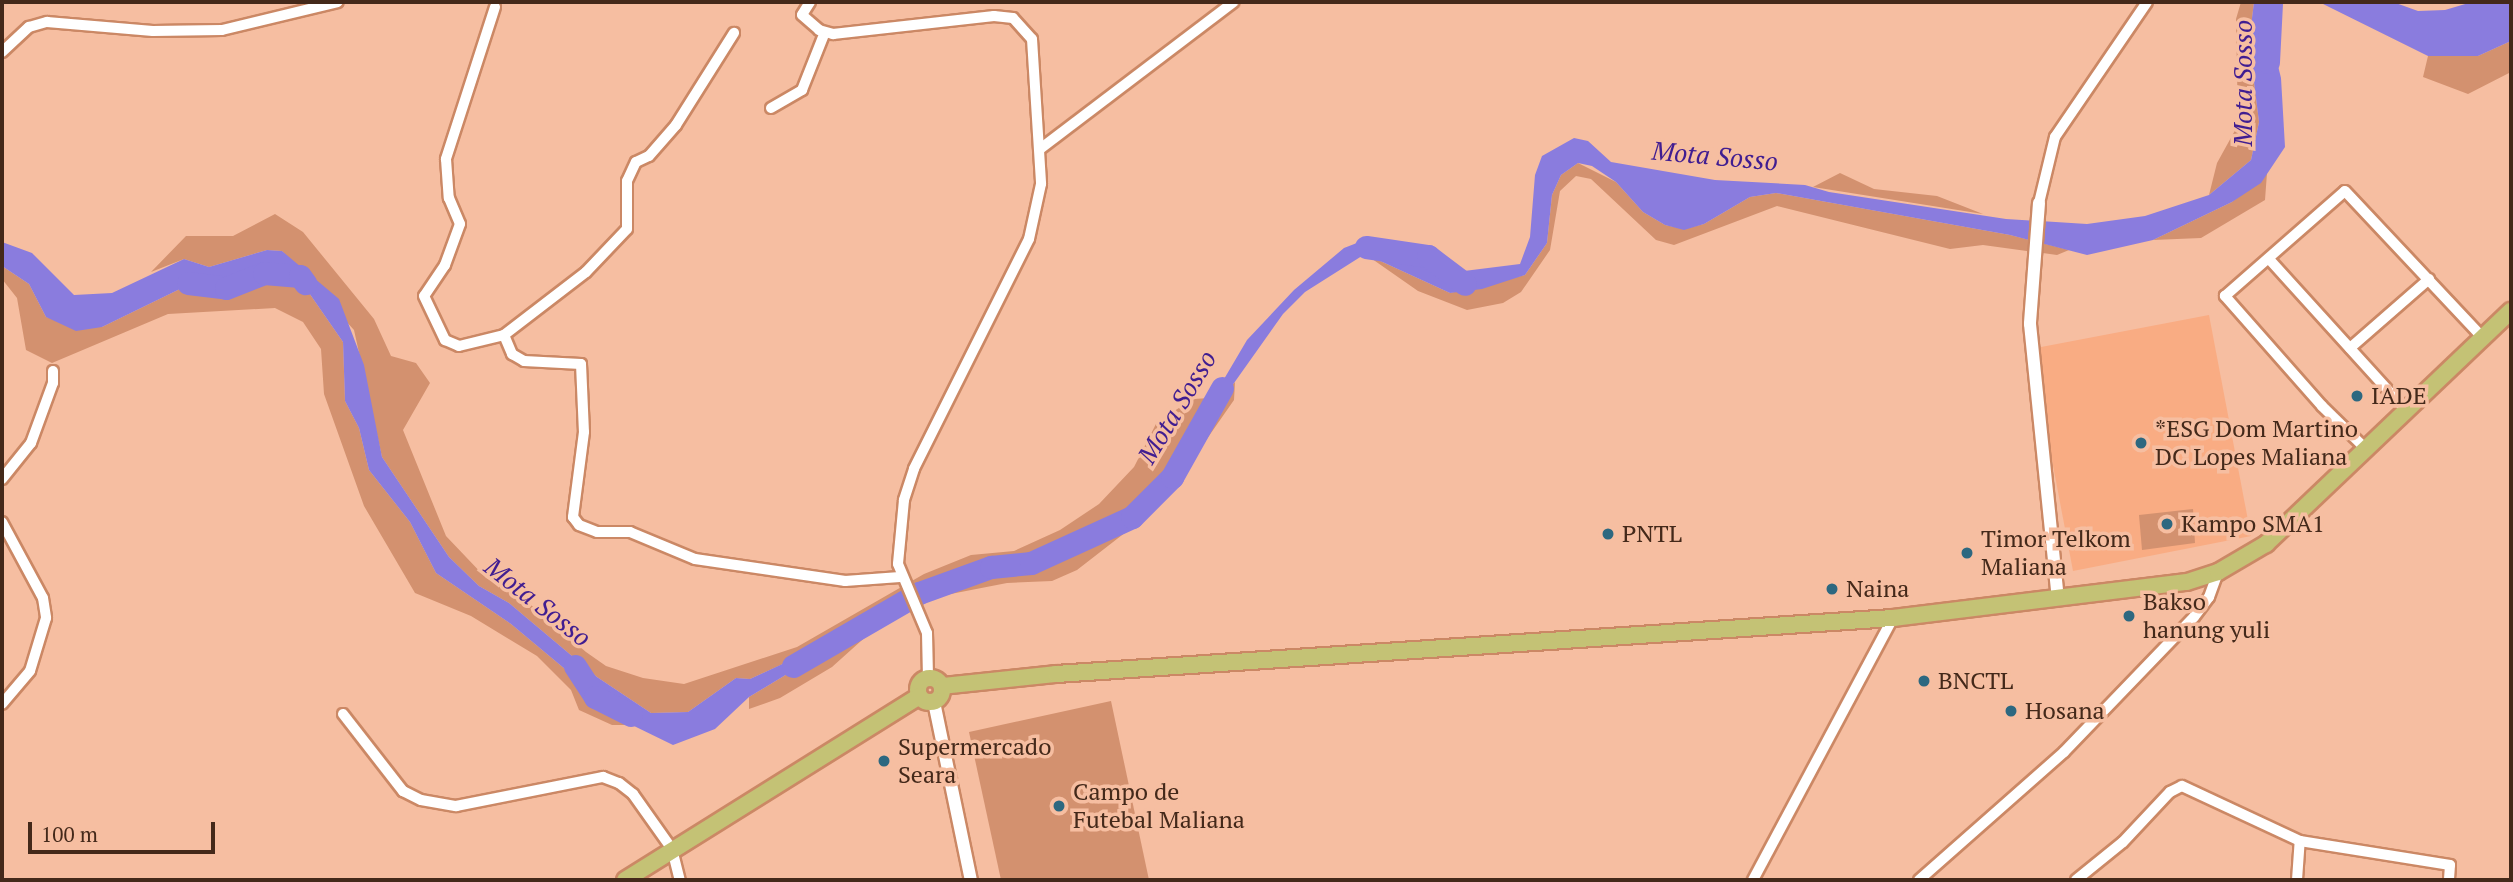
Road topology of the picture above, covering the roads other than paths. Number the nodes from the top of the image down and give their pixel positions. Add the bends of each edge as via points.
1 (338, 2) edge
2 (810, 2) edge
3 (1234, 2) edge
4 (2147, 2) edge
5 (495, 7) dead end
6 (825, 32) junction
7 (734, 33) dead end
8 (2, 52) edge
9 (771, 108) dead end
10 (1041, 149) junction
11 (2039, 203) joint
12 (2269, 259) junction
13 (2429, 279) junction
14 (2511, 311) edge
15 (504, 335) junction
16 (2482, 337) junction
17 (2350, 348) junction
18 (53, 371) dead end
19 (2406, 410) junction
20 (2365, 448) junction
21 (2, 479) edge
22 (2, 522) edge
23 (2218, 572) junction
24 (900, 577) junction
25 (2058, 598) junction
26 (1893, 618) junction
27 (928, 677) junction
28 (942, 686) junction
29 (926, 699) junction
30 (2, 704) edge
31 (343, 714) dead end
32 (2300, 841) junction
33 (672, 849) junction
34 (625, 880) edge
35 (680, 880) edge
36 (971, 880) edge
37 (1753, 880) edge
38 (1919, 880) edge
39 (2076, 880) edge
40 (2297, 880) edge
41 (2449, 880) edge

1 - 8 street via 222,30 153,31 47,22 29,27
2 - 6 street via 803,15
3 - 10 street
4 - 11 street via 2055,137
5 - 15 street via 446,159 449,198 460,224 445,265 424,296 445,340 459,346
6 - 9 street via 802,90
6 - 10 street via 1013,18 1032,39
7 - 15 street via 676,125 649,156 636,162 627,181 627,229 586,272
10 - 24 street via 1041,184 1029,239 914,469 904,500
11 - 25 street via 2029,324
12 - 13 street via 2345,191
12 - 17 street
12 - 20 street via 2225,296 2322,407
13 - 16 street
13 - 17 street
14 - 16 main road
15 - 24 street via 512,354 524,361 581,364 584,432 573,517 579,525 597,532 630,532 695,559 845,581
16 - 19 main road
17 - 19 street
18 - 21 street via 31,443
19 - 20 main road
20 - 23 main road via 2266,544
22 - 30 street via 43,598 46,618 30,671
23 - 25 main road via 2187,582
23 - 38 street via 2209,597 2194,617 2064,752
24 - 27 street via 926,633
25 - 26 main road
26 - 28 main road via 1056,674
26 - 37 street
27 - 28 main road
27 - 29 main road via 918,687
28 - 29 main road
29 - 33 main road
29 - 36 street
31 - 33 street via 403,790 421,800 456,806 603,778 633,793
32 - 39 street via 2182,786
32 - 40 street
32 - 41 street via 2450,865
33 - 34 main road
33 - 35 street

